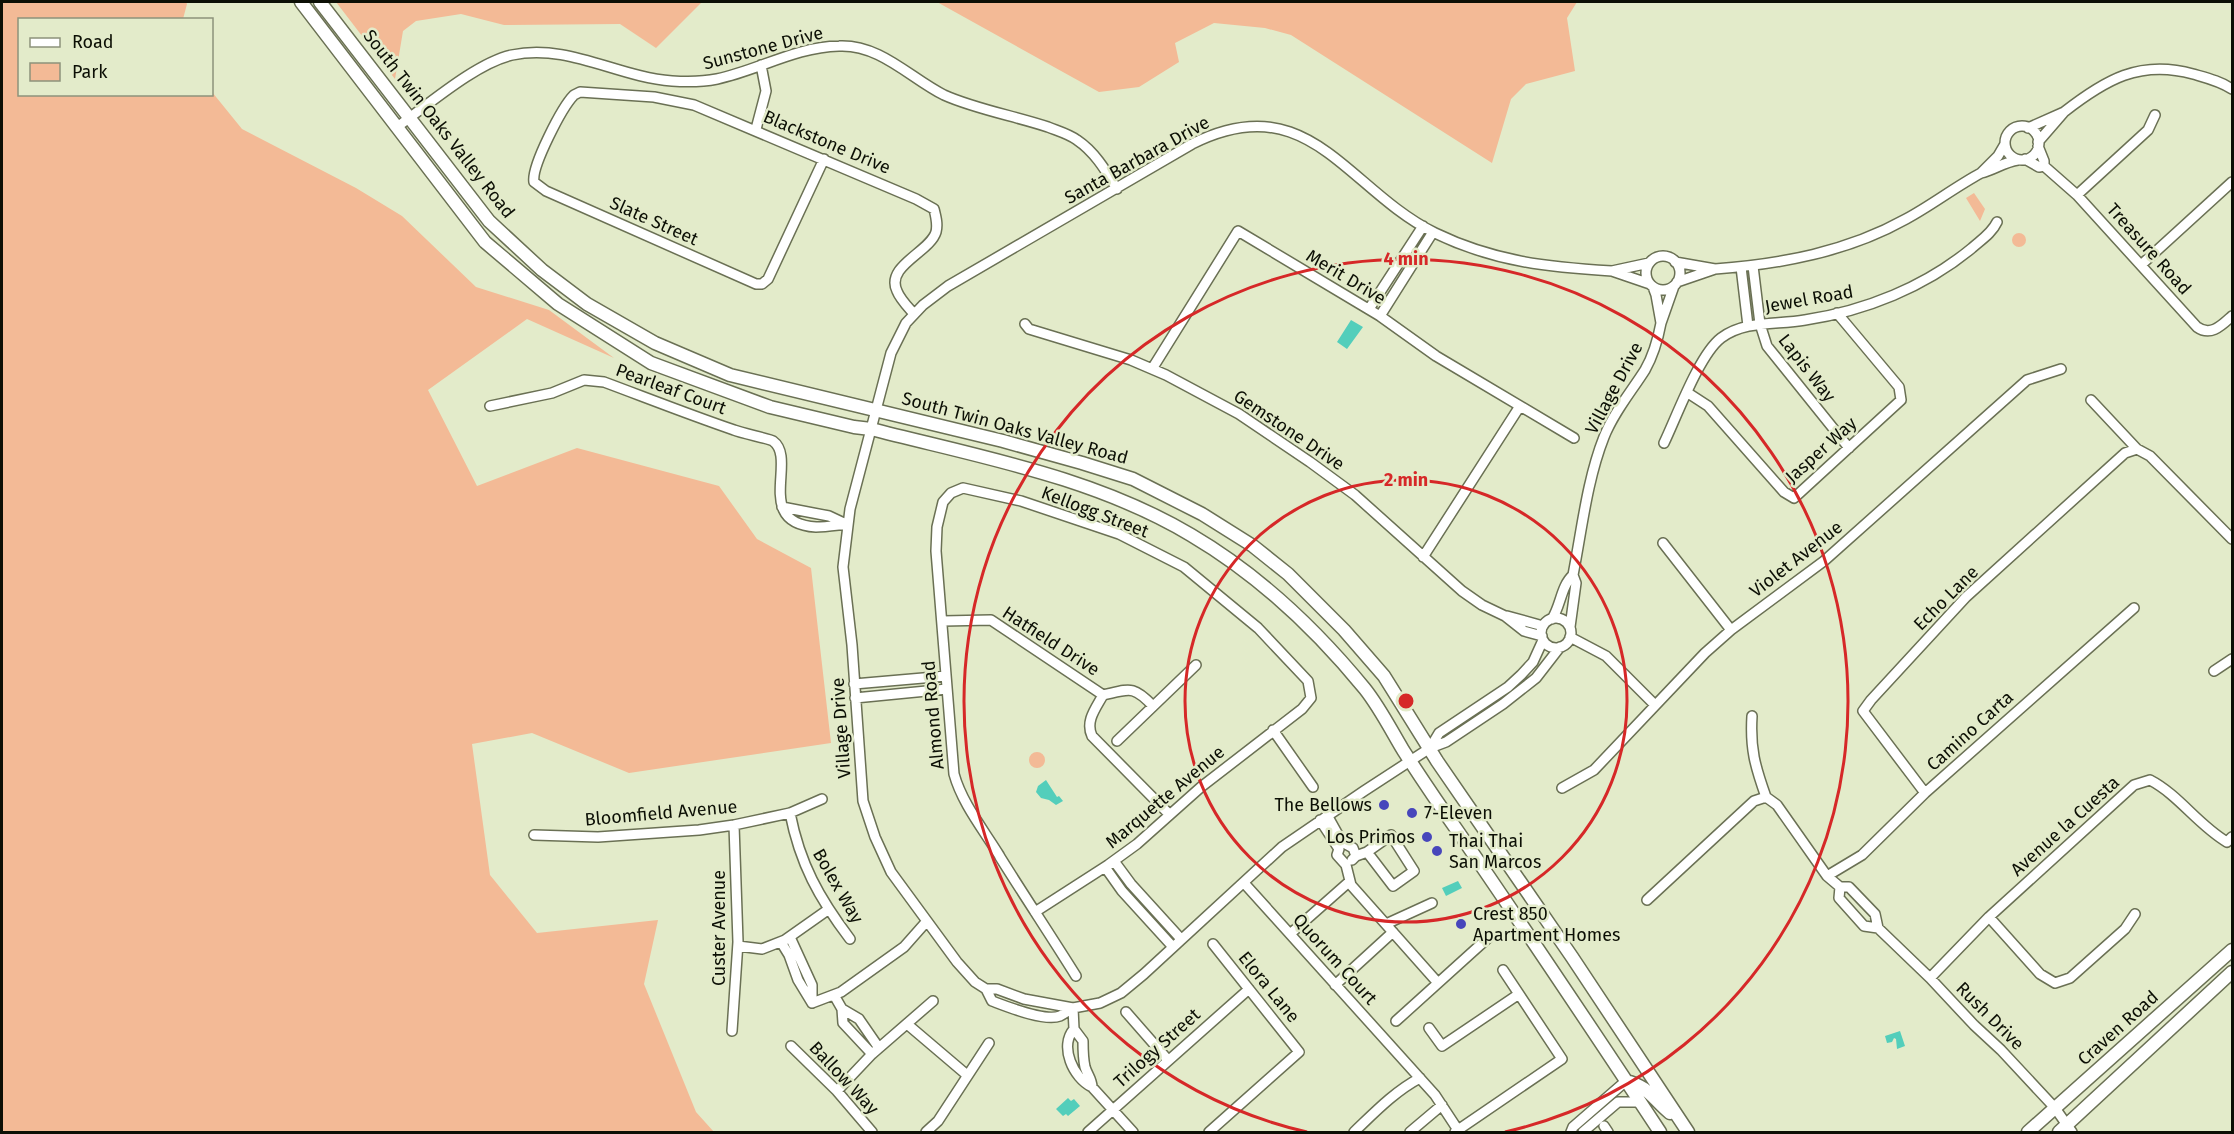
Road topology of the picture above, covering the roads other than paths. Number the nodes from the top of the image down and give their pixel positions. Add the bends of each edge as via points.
1 (301, 2) edge
2 (320, 2) edge
3 (761, 65) junction
4 (2232, 89) edge
5 (2064, 112) junction
6 (2155, 115) dead end
7 (409, 118) junction
8 (397, 127) junction
9 (2028, 128) junction
10 (756, 129) junction
11 (2005, 144) junction
12 (2038, 144) junction
13 (824, 159) junction
14 (2021, 159) junction
15 (2044, 166) junction
16 (1981, 173) junction
17 (534, 182) joint
18 (2232, 182) edge
19 (1117, 189) junction
20 (2077, 195) junction
21 (1997, 222) dead end
22 (1423, 226) junction
23 (1433, 232) junction
24 (1675, 262) junction
25 (1649, 263) junction
26 (2141, 265) junction
27 (1753, 266) junction
28 (1741, 267) junction
29 (1715, 269) junction
30 (1612, 271) junction
31 (1675, 284) junction
32 (1651, 285) junction
33 (1384, 287) junction
34 (1395, 294) junction
35 (1758, 303) junction
36 (1745, 305) junction
37 (1369, 309) junction
38 (1837, 313) junction
39 (914, 314) junction
40 (1380, 316) junction
41 (2232, 316) edge
42 (1661, 323) junction
43 (1025, 324) dead end
44 (1760, 324) junction
45 (1748, 327) junction
46 (1152, 369) junction
47 (2061, 369) dead end
48 (1688, 393) junction
49 (2091, 400) dead end
50 (490, 406) dead end
51 (1520, 406) junction
52 (877, 409) junction
53 (871, 429) junction
54 (1574, 438) dead end
55 (1664, 442) dead end
56 (1849, 448) junction
57 (2137, 449) junction
58 (951, 493) joint
59 (782, 507) junction
60 (807, 512) junction
61 (806, 524) junction
62 (848, 524) junction
63 (2232, 539) edge
64 (1663, 543) dead end
65 (1423, 557) junction
66 (1573, 575) junction
67 (2134, 608) dead end
68 (1552, 619) junction
69 (943, 621) junction
70 (1731, 630) junction
71 (1570, 632) junction
72 (1543, 634) junction
73 (1560, 647) junction
74 (2232, 659) edge
75 (1196, 665) dead end
76 (2214, 671) dead end
77 (946, 676) junction
78 (854, 684) junction
79 (947, 689) junction
80 (1103, 695) junction
81 (855, 698) junction
82 (1311, 698) joint
83 (1655, 705) junction
84 (1153, 706) junction
85 (1752, 716) dead end
86 (1273, 730) junction
87 (1117, 741) dead end
88 (1430, 748) junction
89 (1410, 761) junction
90 (1313, 787) dead end
91 (1562, 788) dead end
92 (1925, 793) junction
93 (1766, 797) junction
94 (822, 799) dead end
95 (790, 813) junction
96 (1169, 814) junction
97 (1323, 817) junction
98 (734, 825) junction
99 (534, 835) dead end
100 (2232, 837) edge
101 (1368, 852) junction
102 (1356, 856) junction
103 (1114, 861) junction
104 (1346, 865) junction
105 (1105, 867) junction
106 (1827, 876) junction
107 (1350, 881) junction
108 (1244, 882) junction
109 (1840, 887) junction
110 (1859, 898) junction
111 (1647, 900) dead end
112 (1432, 903) dead end
113 (1848, 908) junction
114 (829, 909) junction
115 (1035, 912) junction
116 (2135, 914) dead end
117 (1989, 917) junction
118 (927, 921) junction
119 (1386, 924) junction
120 (1878, 928) junction
121 (1393, 932) junction
122 (1290, 934) junction
123 (1489, 937) dead end
124 (785, 939) junction
125 (850, 939) dead end
126 (1181, 939) junction
127 (1213, 944) dead end
128 (738, 946) junction
129 (1173, 947) junction
130 (2232, 950) edge
131 (1503, 970) dead end
132 (2232, 972) edge
133 (1076, 976) dead end
134 (1930, 978) junction
135 (1438, 983) junction
136 (1335, 985) junction
137 (1249, 989) junction
138 (1519, 994) junction
139 (834, 995) junction
140 (933, 1001) dead end
141 (1072, 1008) junction
142 (842, 1009) junction
143 (1126, 1012) dead end
144 (1396, 1021) dead end
145 (907, 1024) junction
146 (865, 1028) junction
147 (1429, 1028) dead end
148 (1074, 1029) junction
149 (732, 1031) dead end
150 (855, 1036) junction
151 (989, 1043) dead end
152 (791, 1046) dead end
153 (876, 1051) junction
154 (1083, 1055) junction
155 (1071, 1060) junction
156 (1168, 1060) junction
157 (968, 1075) junction
158 (1420, 1078) junction
159 (1626, 1081) junction
160 (1092, 1087) junction
161 (837, 1091) junction
162 (1641, 1102) junction
163 (1442, 1105) junction
164 (2055, 1108) junction
165 (1113, 1110) junction
166 (1685, 1128) edge
167 (2066, 1130) edge
168 (1456, 1131) edge
169 (872, 1132) edge
170 (926, 1132) edge
171 (1088, 1132) edge
172 (1133, 1132) edge
173 (1209, 1132) edge
174 (1354, 1132) edge
175 (1410, 1132) edge
176 (1571, 1132) edge
177 (1583, 1132) edge
178 (1660, 1132) edge
179 (2028, 1132) edge

1 - 8 main road, South Twin Oaks Valley Road
2 - 7 main road, South Twin Oaks Valley Road
3 - 7 street, Sunstone Drive via 716,79 690,82 648,78 541,51 487,65
3 - 10 street via 766,91
3 - 19 street, Sunstone Drive via 816,48 857,46 874,52 946,96 1076,139 1092,152
4 - 5 street via 2179,70 2146,70 2117,77
5 - 9 street
5 - 12 street
6 - 20 street via 2148,130
7 - 8 street, Sunstone Drive
7 - 52 main road, South Twin Oaks Valley Road via 489,221 542,270 587,304 655,343 730,375
8 - 53 main road, South Twin Oaks Valley Road via 485,242 558,304 651,363 770,407
9 - 11 street via 2012,130
9 - 12 street via 2036,135
10 - 13 street, Blackstone Drive
10 - 17 street, Blackstone Drive via 686,102 580,92 570,99 538,159
11 - 14 street via 2008,154
11 - 16 street
12 - 14 street via 2033,156
12 - 15 street
13 - 17 street, Slate Street via 768,279 762,284 546,191
13 - 39 street, Blackstone Drive via 934,209 936,234 900,270 895,281 896,290
14 - 15 street, Treasure Road
14 - 16 street
15 - 20 street, Treasure Road
16 - 27 street via 1906,219 1857,242 1799,259
18 - 26 street
19 - 22 street, Santa Barbara Drive via 1207,136 1239,127 1261,127 1313,141
19 - 39 street, Santa Barbara Drive via 948,286
20 - 26 street, Treasure Road
21 - 38 street, Jewel Road via 1963,255 1909,289
22 - 23 street, Santa Barbara Drive
22 - 33 street
23 - 30 street, Santa Barbara Drive via 1516,262
23 - 34 street
24 - 25 street via 1662,256
24 - 29 street
24 - 31 street via 1680,272
25 - 30 street, Santa Barbara Drive
25 - 32 street via 1646,273
26 - 41 street, Treasure Road via 2202,330 2214,330
27 - 28 street
27 - 35 street, Lapis Way
28 - 29 street
28 - 36 street
29 - 31 street
30 - 32 street, Santa Barbara Drive
31 - 32 street via 1661,290
31 - 42 street, Village Drive
32 - 42 street, Village Drive
33 - 34 street
33 - 37 street
34 - 40 street
35 - 36 street
35 - 44 street, Lapis Way
36 - 45 street
37 - 40 street, Merit Drive
37 - 46 street, Merit Drive via 1238,231
38 - 44 street, Jewel Road via 1805,321
38 - 56 street, Jasper Way via 1899,387 1901,400
39 - 52 street, Santa Barbara Drive via 891,353
40 - 51 street, Merit Drive via 1436,356
42 - 66 street, Village Drive via 1646,369 1605,435 1593,471
43 - 46 street, Gemstone Drive via 1029,329
44 - 45 street, Jewel Road
44 - 56 street, Lapis Way via 1770,351
45 - 48 street, Jewel Road via 1719,339 1705,357
46 - 65 street, Gemstone Drive via 1239,414 1310,462 1372,510
47 - 70 street, Violet Avenue via 2027,380 1824,561
48 - 55 street, Jewel Road
48 - 56 street, Jasper Way via 1708,406 1784,492 1794,498
49 - 57 street
50 - 59 street, Pearleaf Court via 552,393 584,380 604,382 773,441 780,450 782,470 778,486
51 - 54 street, Merit Drive
51 - 65 street
52 - 53 street, Santa Barbara Drive
52 - 88 main road, South Twin Oaks Valley Road via 1133,479 1202,514 1252,546 1311,596 1384,676
53 - 62 street, Village Drive
53 - 89 main road, South Twin Oaks Valley Road via 1076,482 1191,535 1238,565 1292,609 1366,691
57 - 63 street via 2150,456
57 - 92 street, Echo Lane via 2125,453 1966,597 1863,711
58 - 69 street, Almond Road via 943,502 937,527
58 - 82 street, Kellogg Street via 963,488 1021,501 1119,534 1184,567 1258,628 1308,681
59 - 60 street
59 - 61 street via 794,522
60 - 61 street
60 - 62 street
61 - 62 street
62 - 78 street, Village Drive via 843,567
64 - 70 street
65 - 72 street, Gemstone Drive via 1482,605
66 - 68 street, Village Drive
66 - 71 street, Village Drive via 1576,583
67 - 92 street, Camino Carta
68 - 71 street via 1564,620
68 - 72 street
69 - 77 street, Almond Road
69 - 80 street, Hatfield Drive via 991,620
70 - 83 street, Violet Avenue
71 - 73 street via 1565,645
71 - 83 street via 1606,656
72 - 73 street via 1552,647
72 - 88 street, Village Drive via 1533,662 1521,675 1439,733
73 - 88 street, Village Drive via 1521,692 1446,742
74 - 76 street
75 - 84 street
77 - 78 street
77 - 79 street, Almond Road
78 - 81 street, Village Drive
79 - 81 street
79 - 115 street, Almond Road via 958,788
80 - 84 street via 1132,690
80 - 96 street via 1091,716 1092,736
81 - 118 street, Village Drive via 863,801 891,872
82 - 86 street, Marquette Avenue
83 - 91 street, Violet Avenue via 1594,770
84 - 87 street
85 - 93 street via 1750,743
86 - 90 street
86 - 96 street, Marquette Avenue
88 - 89 street, Village Drive
88 - 166 main road, South Twin Oaks Valley Road
89 - 97 street, Village Drive
89 - 159 main road, South Twin Oaks Valley Road
92 - 106 street, Camino Carta via 1862,855
93 - 106 street, Rush Drive via 1777,805
93 - 111 street via 1754,801
94 - 95 street, Bloomfield Avenue
95 - 98 street, Bloomfield Avenue
95 - 114 street, Bolex Way via 807,872
96 - 103 street, Marquette Avenue
97 - 102 street
97 - 104 street via 1339,849 1337,855
97 - 108 street, Village Drive
98 - 99 street, Bloomfield Avenue via 598,837
98 - 128 street, Custer Avenue
100 - 117 street, Avenue la Cuesta via 2227,842 2214,834 2162,786 2150,780 2134,785
101 - 101 street via 1391,835 1414,871 1393,886
101 - 102 street
102 - 104 street
103 - 105 street, Marquette Avenue
103 - 126 street
104 - 107 street
105 - 115 street, Marquette Avenue
105 - 129 street
106 - 109 street, Rush Drive
107 - 119 street
107 - 122 street
108 - 122 street, Quorum Court
108 - 126 street, Village Drive
109 - 110 street, Rush Drive via 1849,887
109 - 113 street, Rush Drive via 1839,898
110 - 113 street
110 - 120 street, Rush Drive via 1875,914
112 - 119 street
113 - 120 street, Rush Drive via 1864,927
114 - 124 street
114 - 125 street, Bolex Way
115 - 133 street, Almond Road
116 - 117 street via 2125,929 2070,978 2055,983 2040,974
117 - 134 street, Avenue la Cuesta
118 - 139 street via 904,947
118 - 141 street, Village Drive via 992,1001 1018,1011 1059,1017
119 - 121 street
120 - 134 street, Rush Drive
121 - 135 street
121 - 136 street
122 - 136 street, Quorum Court
123 - 135 street
124 - 128 street via 762,949
124 - 139 street via 798,965 798,980 812,1003
126 - 129 street, Village Drive
127 - 137 street, Elora Lane
128 - 149 street, Custer Avenue
129 - 141 street, Village Drive via 1120,993 1100,1003
130 - 164 main road, Craven Road
131 - 138 street
132 - 167 main road, Craven Road
134 - 164 street, Rush Drive
135 - 144 street
136 - 158 street, Quorum Court
137 - 156 street, Trilogy Street
137 - 173 street, Elora Lane via 1299,1052
138 - 147 street via 1442,1046
138 - 168 street via 1562,1059
139 - 142 street
140 - 145 street
141 - 148 street
142 - 146 street via 859,1019
142 - 150 street via 843,1023
143 - 156 street
145 - 153 street
145 - 157 street
146 - 150 street
146 - 153 street
148 - 154 street via 1083,1041
148 - 155 street via 1069,1035 1067,1053
150 - 153 street
151 - 157 street
152 - 161 street, Ballow Way
153 - 161 street
154 - 155 street
154 - 160 street
155 - 160 street via 1085,1083
156 - 165 street, Trilogy Street
157 - 170 street
158 - 163 street, Quorum Court
158 - 174 street via 1409,1083
159 - 162 main road, South Twin Oaks Valley Road
159 - 166 main road via 1645,1088
159 - 176 street
160 - 165 street
161 - 169 street, Ballow Way
162 - 177 street via 1618,1102
162 - 178 main road, South Twin Oaks Valley Road
163 - 168 street, Quorum Court
163 - 175 street
164 - 167 street, Rush Drive
164 - 179 main road, Craven Road
165 - 171 street, Trilogy Street
165 - 172 street

